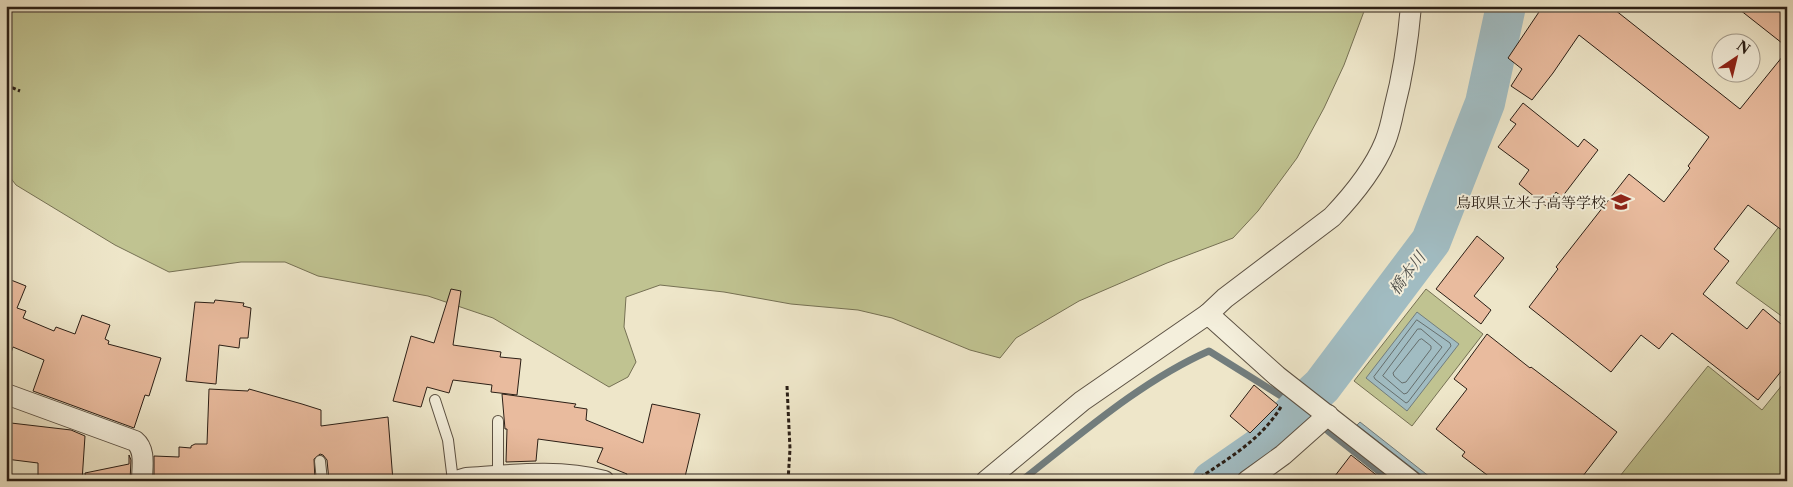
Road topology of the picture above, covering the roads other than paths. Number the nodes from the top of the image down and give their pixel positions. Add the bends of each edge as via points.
1 (1411, 6) edge
2 (1208, 314) junction
3 (6, 394) edge
4 (435, 400) dead end
5 (1324, 413) junction
6 (498, 421) dead end
7 (320, 461) dead end
8 (498, 476) junction
9 (142, 481) edge
10 (322, 481) edge
11 (455, 481) edge
12 (604, 481) edge
13 (986, 481) edge
14 (1247, 481) edge
15 (1411, 481) edge

1 - 2 street via 1408,47 1392,118 1385,142 1362,180 1332,217
2 - 5 street
2 - 13 street via 1082,401
3 - 9 street via 135,441 141,446
4 - 11 lane via 448,440
5 - 14 street via 1283,455
5 - 15 street
6 - 8 lane
7 - 10 lane
8 - 11 street
8 - 12 street via 526,473 584,475

